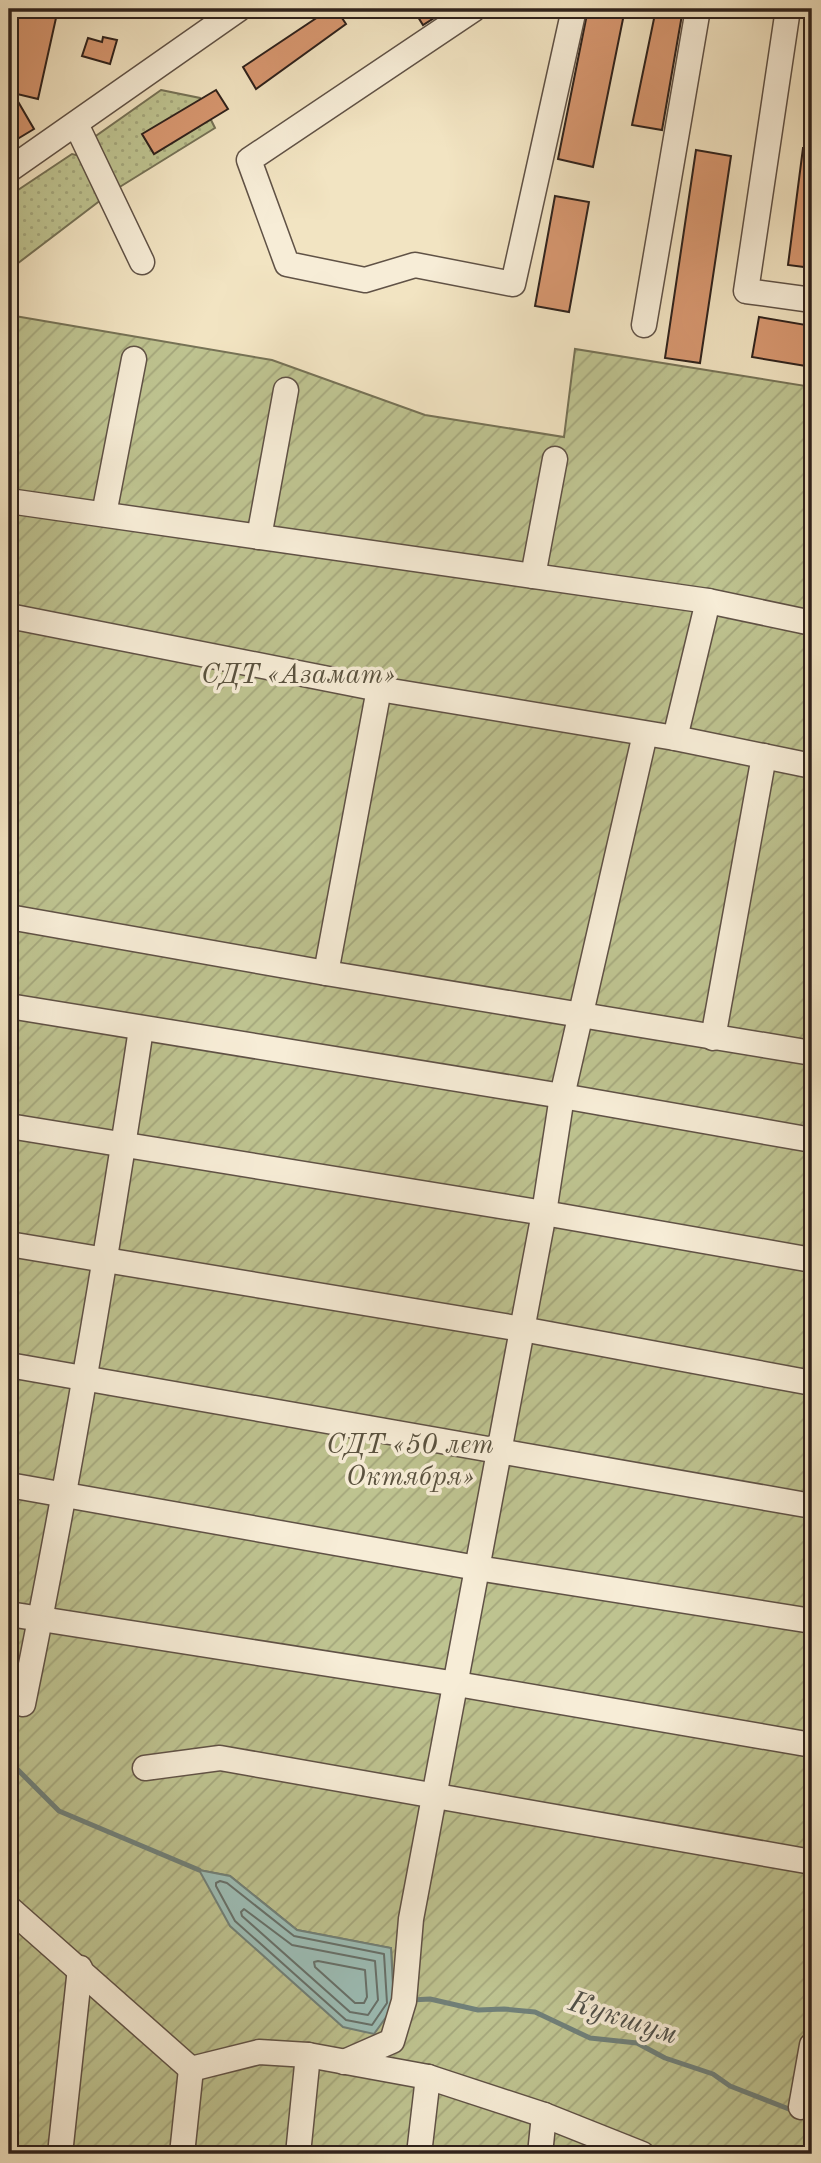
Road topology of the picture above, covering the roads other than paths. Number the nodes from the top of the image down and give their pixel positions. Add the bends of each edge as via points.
1 (239, 9) edge
2 (474, 9) edge
3 (575, 9) edge
4 (698, 9) edge
5 (788, 9) edge
6 (76, 124) junction
7 (9, 170) edge
8 (142, 262) dead end
9 (812, 300) edge
10 (644, 325) dead end
11 (134, 359) dead end
12 (286, 390) dead end
13 (555, 459) dead end
14 (9, 501) edge
15 (104, 514) junction
16 (259, 537) junction
17 (533, 576) junction
18 (708, 601) junction
19 (9, 616) edge
20 (812, 624) edge
21 (379, 689) junction
22 (645, 734) junction
23 (675, 738) junction
24 (764, 756) junction
25 (812, 766) edge
26 (9, 917) edge
27 (326, 973) junction
28 (9, 1006) edge
29 (582, 1016) junction
30 (141, 1029) junction
31 (713, 1038) junction
32 (812, 1054) edge
33 (562, 1096) junction
34 (9, 1126) edge
35 (812, 1140) edge
36 (124, 1146) junction
37 (544, 1213) junction
38 (9, 1244) edge
39 (812, 1260) edge
40 (106, 1261) junction
41 (522, 1329) junction
42 (9, 1365) edge
43 (84, 1378) junction
44 (812, 1382) edge
45 (499, 1451) junction
46 (9, 1485) edge
47 (65, 1495) junction
48 (812, 1506) edge
49 (477, 1568) junction
50 (9, 1614) edge
51 (40, 1620) junction
52 (812, 1621) edge
53 (457, 1684) junction
54 (23, 1704) dead end
55 (812, 1745) edge
56 (145, 1768) dead end
57 (434, 1797) junction
58 (812, 1863) edge
59 (9, 1908) edge
60 (80, 1968) junction
61 (812, 2045) edge
62 (308, 2055) junction
63 (344, 2062) junction
64 (191, 2069) junction
65 (428, 2077) junction
66 (801, 2107) dead end
67 (544, 2115) junction
68 (60, 2154) edge
69 (182, 2154) edge
70 (298, 2154) edge
71 (419, 2154) edge
72 (540, 2154) edge
73 (642, 2154) edge

1 - 6 street
2 - 3 street via 249,160 287,264 365,280 415,265 513,284
4 - 10 street
5 - 9 street via 746,291
6 - 7 street
6 - 8 street
11 - 15 street
12 - 16 street
13 - 17 street
14 - 15 street
15 - 16 street
16 - 17 street
17 - 18 street
18 - 20 street
18 - 23 street
19 - 21 street
21 - 22 street
21 - 27 street
22 - 23 street
22 - 29 street
23 - 24 street
24 - 25 street
24 - 31 street
26 - 27 street
27 - 29 street
28 - 30 street
29 - 31 street
29 - 33 street
30 - 33 street
30 - 36 street
31 - 32 street
33 - 35 street
33 - 37 street
34 - 36 street
36 - 37 street
36 - 40 street
37 - 39 street
37 - 41 street
38 - 40 street
40 - 41 street
40 - 43 street
41 - 44 street
41 - 45 street
42 - 43 street
43 - 45 street
43 - 47 street
45 - 48 street
45 - 49 street
46 - 47 street
47 - 49 street
47 - 51 street
49 - 52 street
49 - 53 street
50 - 51 street
51 - 53 street
51 - 54 street
53 - 55 street
53 - 57 street
56 - 57 street via 220,1758
57 - 58 street
57 - 63 street via 411,1919 404,2001 392,2041
59 - 60 street
60 - 64 street
60 - 68 street
61 - 66 street
62 - 63 street
62 - 64 street via 258,2052
62 - 70 street
63 - 65 street
64 - 69 street
65 - 67 street
65 - 71 street
67 - 72 street
67 - 73 street

